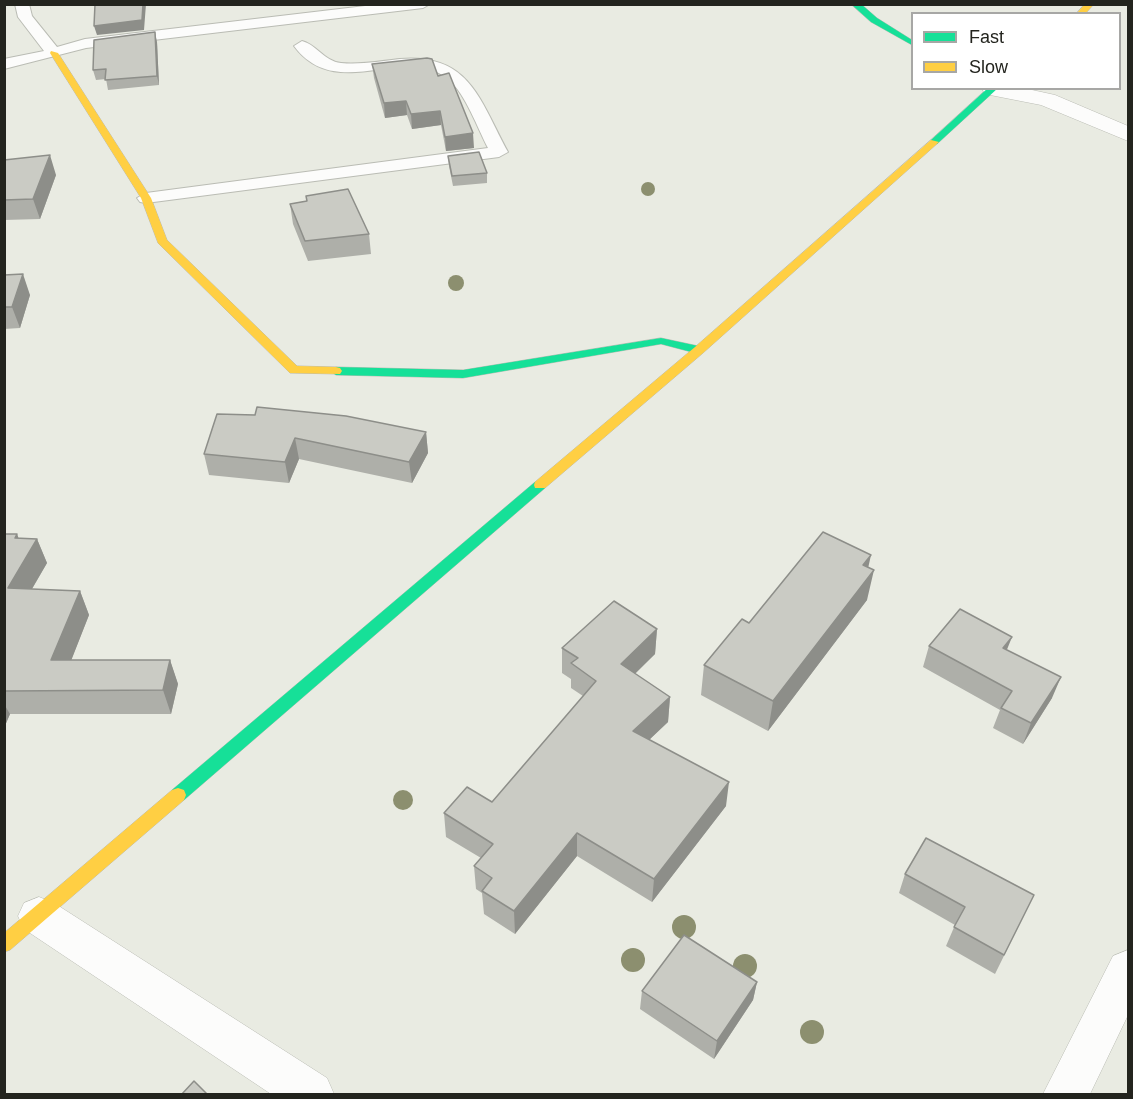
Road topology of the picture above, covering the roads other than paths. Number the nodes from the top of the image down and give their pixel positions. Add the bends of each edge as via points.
1 (22, 4) edge
2 (423, 4) edge
3 (855, 4) edge
4 (911, 42) edge
5 (302, 46) dead end
6 (54, 53) junction
7 (4, 64) edge
8 (991, 90) edge
9 (997, 90) edge
10 (1128, 134) edge
11 (146, 198) junction
12 (699, 350) junction
13 (39, 916) junction
14 (4, 944) edge
15 (1128, 970) edge
16 (311, 1095) edge
17 (1066, 1095) edge

1 - 6 lane via 25,17
2 - 6 lane via 85,44
3 - 4 main road
5 - 11 lane via 319,63 350,69 423,63 443,68 456,78 499,153
6 - 7 lane
6 - 11 main road
8 - 12 main road
9 - 10 street via 1047,100
11 - 12 main road via 162,241 294,370 463,374 662,340
12 - 13 main road
13 - 14 main road
13 - 16 street
15 - 17 street

